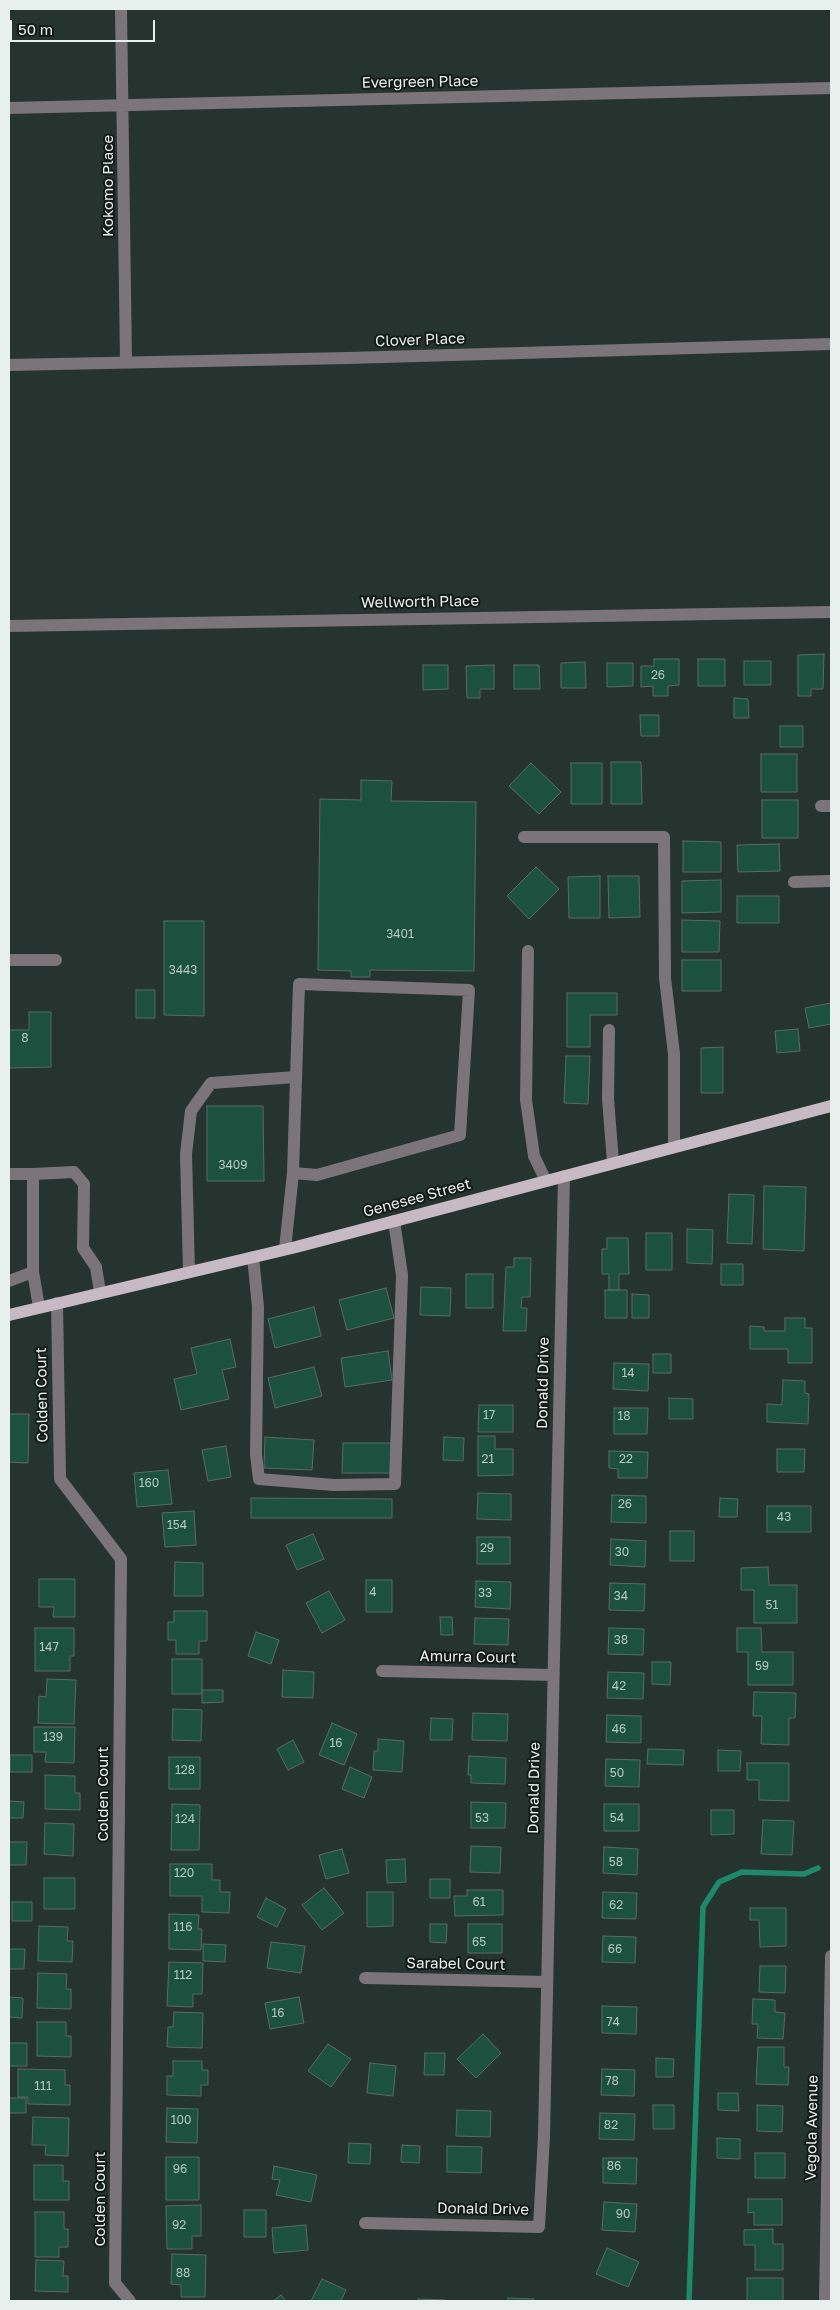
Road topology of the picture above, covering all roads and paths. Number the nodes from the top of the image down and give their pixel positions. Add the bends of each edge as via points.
1 (121, 9) edge
2 (831, 88) edge
3 (124, 105) junction
4 (9, 108) edge
5 (831, 344) edge
6 (126, 362) junction
7 (9, 364) edge
8 (831, 612) edge
9 (9, 626) edge
10 (524, 837) dead end
11 (831, 881) edge
12 (794, 882) dead end
13 (528, 951) dead end
14 (9, 960) edge
15 (56, 960) dead end
16 (609, 1030) dead end
17 (296, 1077) junction
18 (831, 1106) edge
19 (674, 1146) junction
20 (612, 1162) junction
21 (293, 1173) junction
22 (9, 1174) edge
23 (33, 1174) junction
24 (564, 1176) junction
25 (546, 1181) junction
26 (394, 1221) junction
27 (285, 1249) junction
28 (253, 1257) junction
29 (33, 1272) junction
30 (189, 1272) junction
31 (9, 1281) edge
32 (100, 1292) junction
33 (57, 1303) junction
34 (39, 1307) junction
35 (9, 1315) edge
36 (382, 1671) dead end
37 (553, 1674) junction
38 (831, 1956) edge
39 (365, 1978) dead end
40 (547, 1982) junction
41 (365, 2223) dead end
42 (130, 2301) edge
43 (825, 2301) edge

1 - 3 street, Kokomo Place
2 - 3 street, Evergreen Place
3 - 4 street, Evergreen Place
3 - 6 street, Kokomo Place
5 - 6 street, Clover Place
6 - 7 street, Clover Place
8 - 9 street, Wellworth Place
10 - 19 street via 664,837 665,978 674,1054
11 - 12 street
13 - 25 street via 526,1100 534,1156
14 - 15 street
16 - 20 street via 608,1099
17 - 21 street
17 - 21 street via 299,984 469,990 460,1135 316,1175
17 - 30 street via 211,1082 191,1111 186,1154
18 - 19 main road, Genesee Street
19 - 20 main road, Genesee Street
20 - 24 main road, Genesee Street
21 - 27 street
22 - 23 street
23 - 29 street
23 - 32 street via 74,1172 84,1184 83,1248 96,1267
24 - 25 main road, Genesee Street
24 - 37 street, Donald Drive
25 - 26 main road, Genesee Street
26 - 27 main road, Genesee Street
26 - 28 street via 402,1275 394,1484 334,1485 259,1479 256,1455 258,1307
27 - 28 main road, Genesee Street
28 - 30 main road, Genesee Street
29 - 31 street
29 - 34 street
30 - 32 main road, Genesee Street
32 - 33 main road, Genesee Street
33 - 34 main road, Genesee Street
33 - 42 street, Colden Court via 60,1479 120,1559 115,2283
34 - 35 main road, Genesee Street
36 - 37 street, Amurra Court
37 - 40 street, Donald Drive
38 - 43 street, Vegola Avenue
39 - 40 street, Sarabel Court
40 - 41 street, Donald Drive via 539,2227

